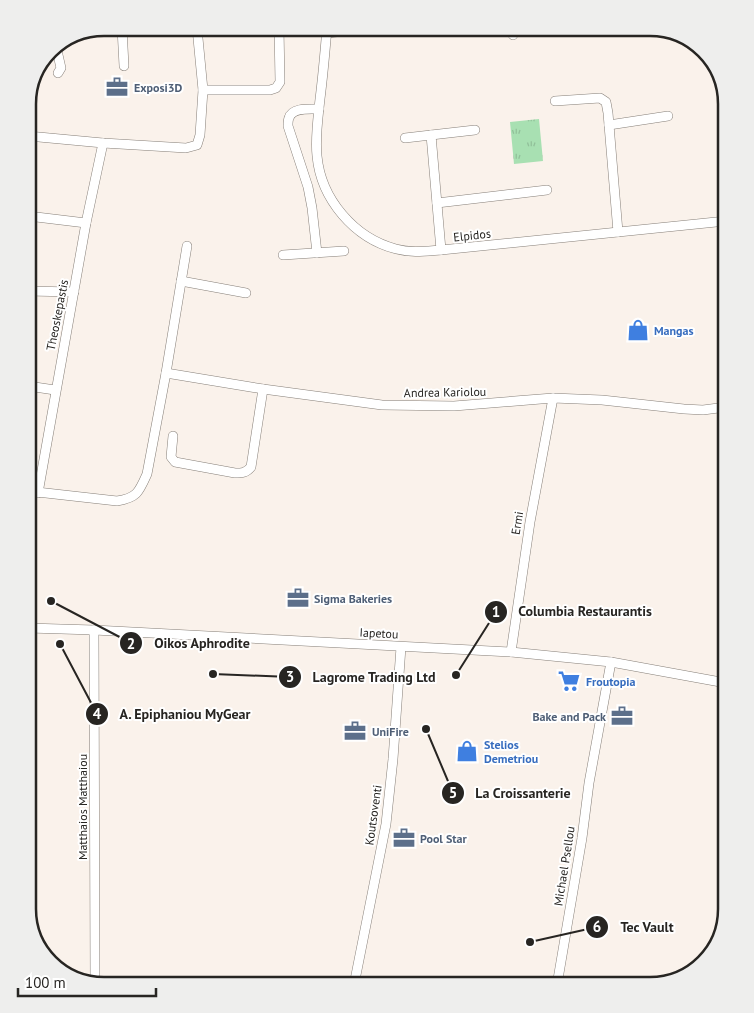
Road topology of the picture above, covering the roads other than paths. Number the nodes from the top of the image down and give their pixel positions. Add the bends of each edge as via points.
1 (122, 36) edge
2 (198, 36) edge
3 (279, 36) edge
4 (326, 36) edge
5 (58, 55) edge
6 (124, 66) dead end
7 (58, 73) dead end
8 (203, 90) junction
9 (555, 101) dead end
10 (319, 109) junction
11 (668, 116) dead end
12 (609, 125) junction
13 (475, 130) dead end
14 (431, 135) junction
15 (36, 137) edge
16 (405, 138) dead end
17 (103, 143) junction
18 (547, 190) dead end
19 (437, 203) junction
20 (36, 217) edge
21 (718, 222) edge
22 (86, 223) junction
23 (618, 232) junction
24 (187, 246) dead end
25 (441, 250) junction
26 (344, 251) dead end
27 (317, 253) junction
28 (283, 255) dead end
29 (181, 281) junction
30 (36, 291) edge
31 (74, 292) junction
32 (246, 293) dead end
33 (166, 373) junction
34 (36, 387) edge
35 (262, 389) junction
36 (55, 390) junction
37 (553, 398) junction
38 (718, 408) edge
39 (174, 436) dead end
40 (38, 493) joint
41 (36, 628) edge
42 (94, 630) junction
43 (401, 647) junction
44 (510, 652) junction
45 (611, 662) junction
46 (718, 682) edge
47 (96, 976) edge
48 (356, 977) edge
49 (559, 977) edge

1 - 6 street
2 - 8 street
3 - 8 street via 280,82 276,88
4 - 10 street, Elpidos
5 - 7 street via 61,68
8 - 17 street via 197,145 186,148
9 - 12 street via 600,98 606,102
10 - 25 street, Elpidos via 317,157 322,178 344,217 359,231 396,249 416,252
10 - 27 street via 292,113 288,126 308,187
11 - 12 street
12 - 23 street
13 - 14 street
14 - 16 street
14 - 19 street
15 - 17 street
17 - 22 street, Theoskepastis
18 - 19 street
19 - 25 street
20 - 22 street
21 - 23 street, Elpidos
22 - 31 street, Theoskepastis
23 - 25 street, Elpidos
24 - 29 street
26 - 27 street
27 - 28 street
29 - 32 street
29 - 33 street
30 - 31 street
31 - 36 street, Theoskepastis
33 - 35 street, Andrea Kariolou
33 - 40 street via 147,474 141,489 129,499 117,501
34 - 36 street
35 - 37 street, Andrea Kariolou via 382,405 454,406
35 - 39 street via 251,467 247,471 235,473 176,462 171,457
36 - 40 street, Theoskepastis
37 - 38 street, Andrea Kariolou via 684,409
37 - 44 street, Ermi
41 - 42 street, Iapetou
42 - 43 street, Iapetou
42 - 47 street, Matthaios Matthaiou
43 - 44 street, Iapetou
43 - 48 street, Koutsoventi via 386,824
44 - 45 street, Iapetou
45 - 46 street, Iapetou
45 - 49 street, Michael Psellou

